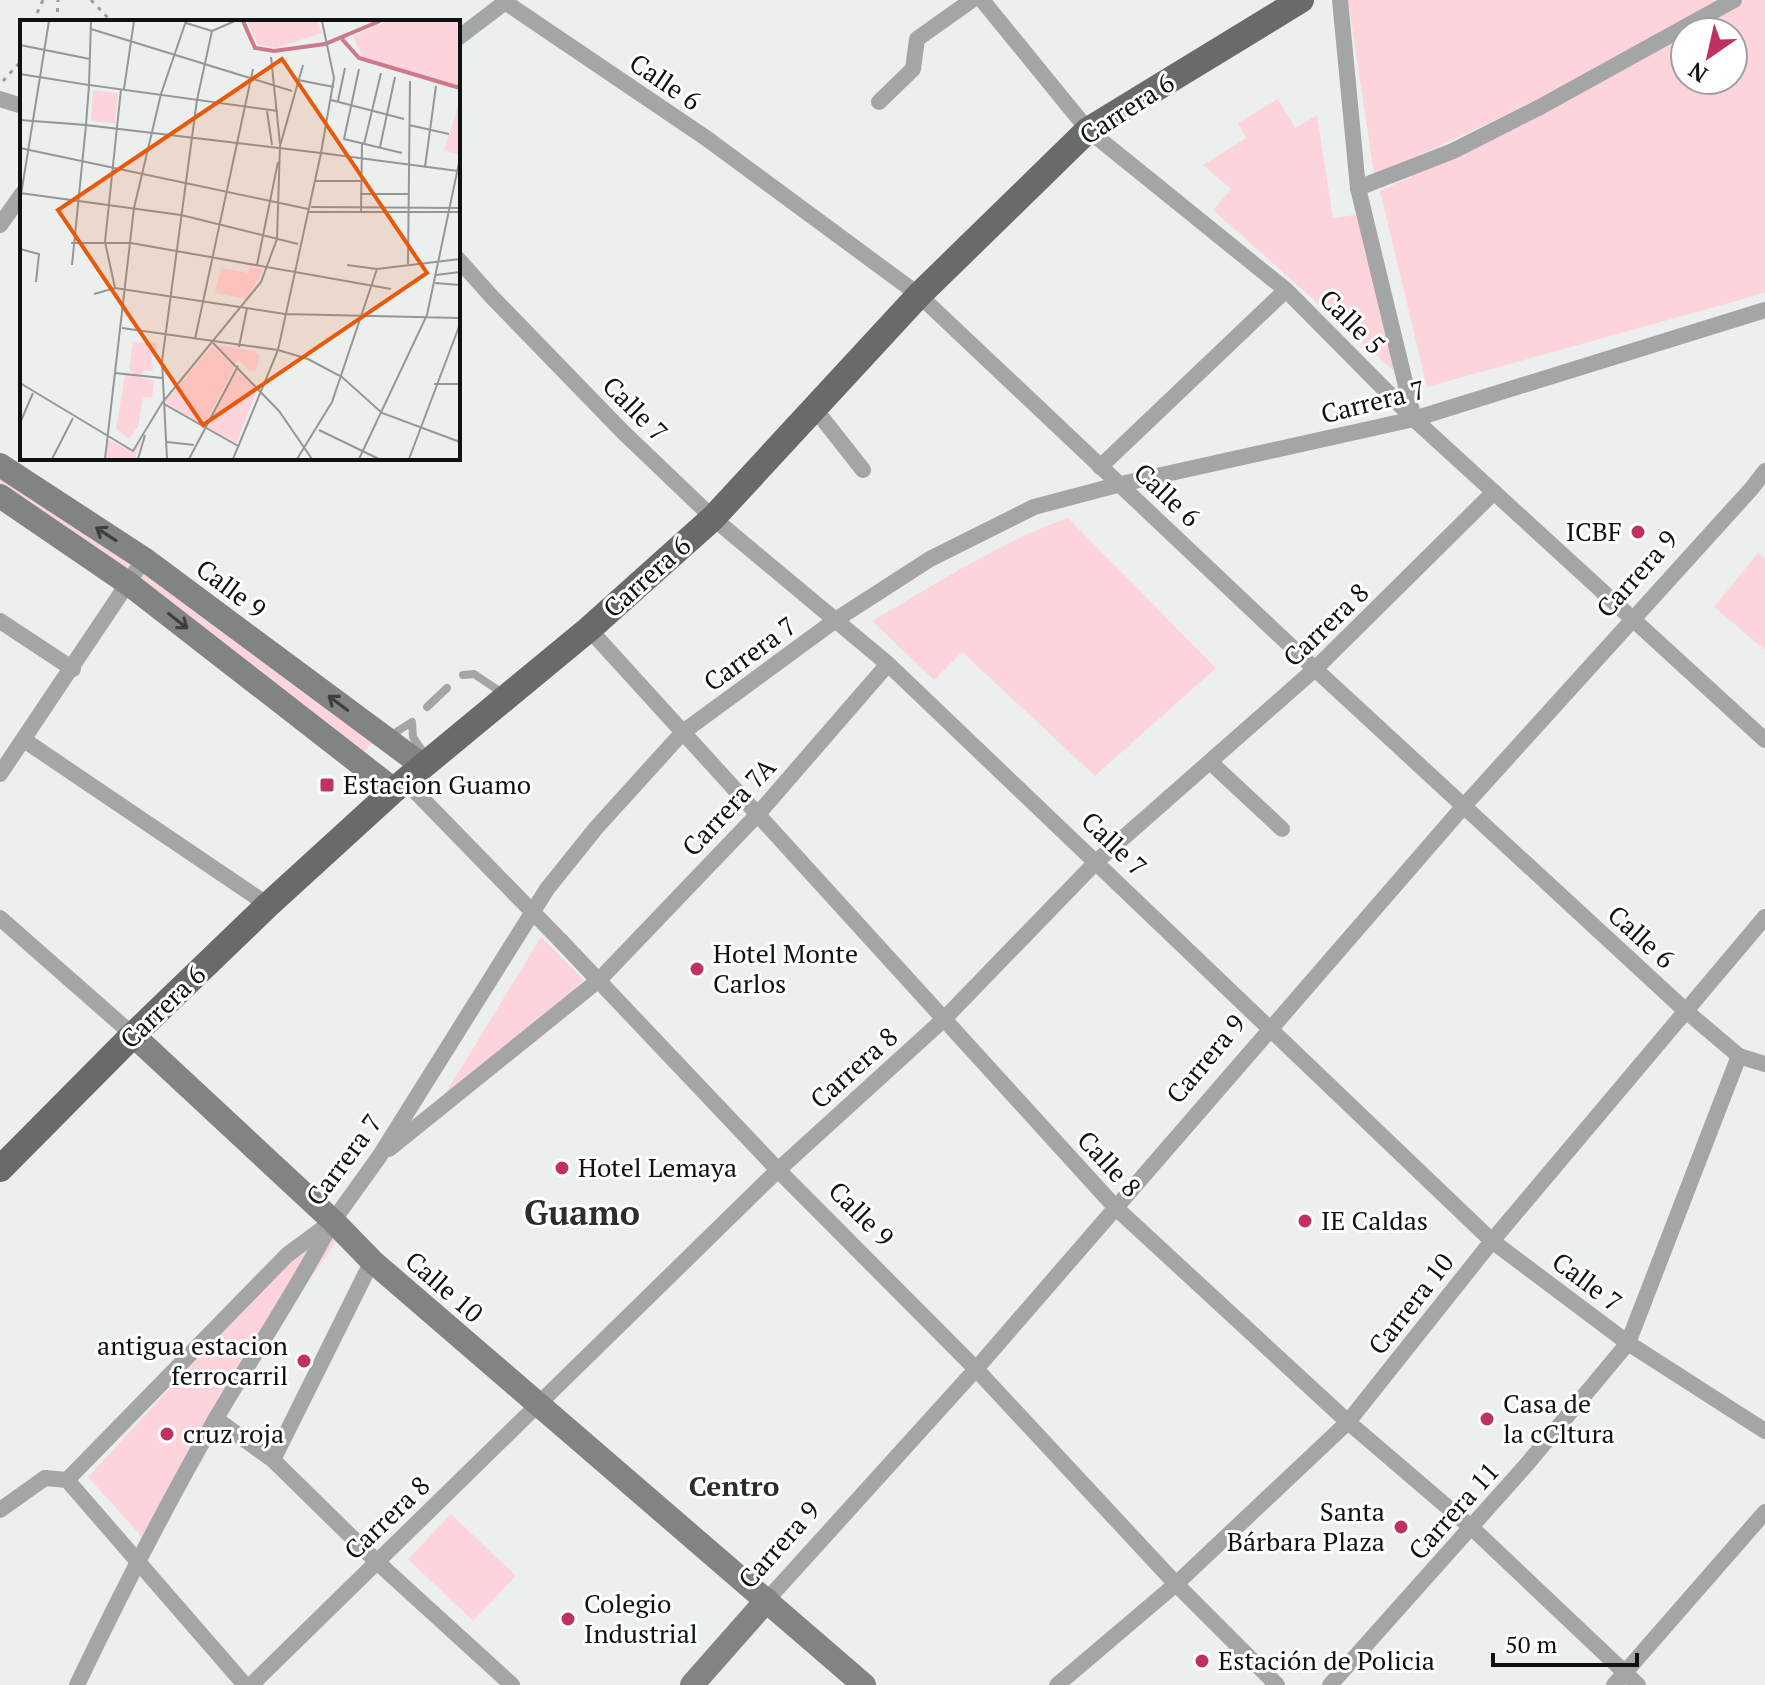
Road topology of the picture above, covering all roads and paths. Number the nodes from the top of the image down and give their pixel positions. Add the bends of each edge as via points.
1 (43, 0) edge
2 (58, 0) edge
3 (91, 0) edge
4 (972, 0) edge
5 (982, 0) edge
6 (1301, 0) edge
7 (1340, 0) edge
8 (1734, 0) edge
9 (505, 1) edge
10 (34, 20) edge
11 (57, 20) edge
12 (110, 20) edge
13 (460, 36) edge
14 (20, 62) edge
15 (0, 83) edge
16 (0, 99) edge
17 (879, 102) dead end
18 (20, 105) edge
19 (1088, 130) junction
20 (1358, 188) junction
21 (20, 197) edge
22 (0, 225) edge
23 (460, 261) edge
24 (1286, 290) junction
25 (919, 295) junction
26 (1765, 310) edge
27 (815, 409) junction
28 (1414, 419) junction
29 (0, 465) edge
30 (1100, 467) junction
31 (863, 470) dead end
32 (1765, 471) edge
33 (1121, 484) junction
34 (1494, 492) junction
35 (0, 496) edge
36 (713, 518) junction
37 (144, 559) junction
38 (129, 584) junction
39 (837, 619) junction
40 (1634, 620) junction
41 (0, 621) edge
42 (589, 629) junction
43 (888, 664) junction
44 (73, 669) junction
45 (1315, 669) junction
46 (463, 675) dead end
47 (447, 688) dead end
48 (508, 697) junction
49 (427, 707) dead end
50 (683, 732) junction
51 (24, 740) junction
52 (1765, 740) edge
53 (1210, 762) junction
54 (0, 774) edge
55 (413, 775) junction
56 (1463, 807) junction
57 (758, 814) junction
58 (1282, 829) dead end
59 (1097, 861) junction
60 (268, 905) junction
61 (1765, 917) edge
62 (0, 918) edge
63 (600, 979) junction
64 (1687, 1012) junction
65 (944, 1019) junction
66 (1270, 1028) junction
67 (133, 1035) junction
68 (1739, 1056) junction
69 (1765, 1064) edge
70 (379, 1157) junction
71 (0, 1169) edge
72 (778, 1170) junction
73 (1116, 1208) junction
74 (333, 1221) junction
75 (1492, 1241) junction
76 (372, 1261) junction
77 (1628, 1343) junction
78 (976, 1369) junction
79 (537, 1405) junction
80 (216, 1419) junction
81 (1348, 1422) junction
82 (1765, 1431) edge
83 (273, 1460) junction
84 (67, 1480) junction
85 (0, 1510) edge
86 (1765, 1512) edge
87 (1472, 1528) junction
88 (137, 1561) junction
89 (376, 1561) junction
90 (1176, 1584) junction
91 (767, 1600) junction
92 (1619, 1679) edge
93 (77, 1685) edge
94 (245, 1685) edge
95 (251, 1685) edge
96 (512, 1685) edge
97 (692, 1685) edge
98 (864, 1685) edge
99 (1057, 1685) edge
100 (1277, 1685) edge
101 (1330, 1685) edge
102 (1638, 1685) edge

1 - 10 path
2 - 11 path
3 - 12 path
4 - 17 street via 917,39 913,69
5 - 19 street, Calle 5
6 - 19 main road, Carrera 6
7 - 20 street
8 - 20 street via 1466,145
9 - 13 street
9 - 25 street, Calle 6 via 706,138
14 - 15 path
16 - 18 street
19 - 24 street, Calle 5
19 - 25 main road, Carrera 6
20 - 28 street
21 - 22 street
23 - 36 street, Calle 7
24 - 28 street, Calle 5
24 - 30 street
25 - 27 main road, Carrera 6
25 - 30 street, Calle 6
26 - 28 street, Carrera 7
27 - 31 street
27 - 36 main road, Carrera 6
28 - 33 street, Carrera 7
28 - 34 street, Calle 5
37 -> 29 street, Calle 9
30 - 33 street, Calle 6
32 - 40 street, Carrera 9
33 - 39 street, Carrera 7 via 1034,507 930,559
33 - 45 street, Calle 6
34 - 40 street, Calle 5
34 - 45 street, Carrera 8
35 - 38 street, Calle 9
36 - 39 street, Calle 7
36 - 42 main road, Carrera 6
37 - 38 street
55 -> 37 street, Calle 9 via 386,738
38 - 44 street
38 -> 55 street, Calle 9
39 - 43 street, Calle 7
39 - 50 street, Carrera 7
40 - 52 street, Calle 5
40 - 56 street, Carrera 9
41 - 44 street
42 - 48 main road, Carrera 6
42 - 50 street, Calle 8
43 - 57 street, Carrera 7A
43 - 59 street, Calle 7
44 - 51 street
45 - 53 street, Carrera 8
45 - 56 street, Calle 6
46 - 48 lane via 474,674
47 - 49 lane
48 - 55 main road, Carrera 6
50 - 57 street, Calle 8
50 - 70 street, Carrera 7 via 547,889
51 - 54 street
51 - 60 street
53 - 58 street
53 - 59 street, Carrera 8
55 - 60 main road, Carrera 6
55 - 63 street, Calle 9, bridge via 515,894
56 - 64 street, Calle 6
56 - 66 street, Carrera 9
57 - 63 street, Carrera 7A
57 - 65 street, Calle 8
59 - 65 street, Carrera 8
59 - 66 street, Calle 7
60 - 67 main road, Carrera 6
61 - 64 street, Carrera 10
62 - 67 street, Calle 10
63 - 70 street, Carrera 7A
63 - 72 street, Calle 9
64 - 68 street, Calle 6
64 - 75 street, Carrera 10
65 - 72 street, Carrera 8
65 - 73 street, Calle 8
66 - 73 street, Carrera 9
66 - 75 street, Calle 7
67 - 71 main road, Carrera 6
67 - 74 street, Calle 10
68 - 69 street, Calle 6
68 - 77 street, Carrera 11
70 - 74 street, Carrera 7
72 - 78 street, Calle 9
72 - 79 street, Carrera 8
73 - 78 street, Carrera 9
73 - 81 street, Calle 8
74 - 76 street, Calle 10
74 - 80 street
74 - 84 street, Carrera 7 via 287,1255
75 - 77 street, Calle 7
75 - 81 street, Carrera 10
76 - 79 street, Calle 10
76 - 83 street
77 - 82 street, Calle 7
77 - 87 street, Carrera 11
78 - 90 street, Calle 9
78 - 91 street, Carrera 9
79 - 89 street, Carrera 8
79 - 91 street, Calle 10
80 - 83 street
80 - 88 street
81 - 87 street, Calle 8
81 - 90 street, Carrera 10
83 - 89 street
84 - 85 street via 45,1478
84 - 88 street
86 - 92 street
87 - 92 street, Calle 8
87 - 101 street, Carrera 11
88 - 93 street
88 - 94 street
89 - 95 street, Carrera 8
89 - 96 street
90 - 99 street, Carrera 10
90 - 100 street, Calle 9
91 - 97 street, Carrera 9
91 - 98 street, Calle 10
92 - 102 street, Calle 8

